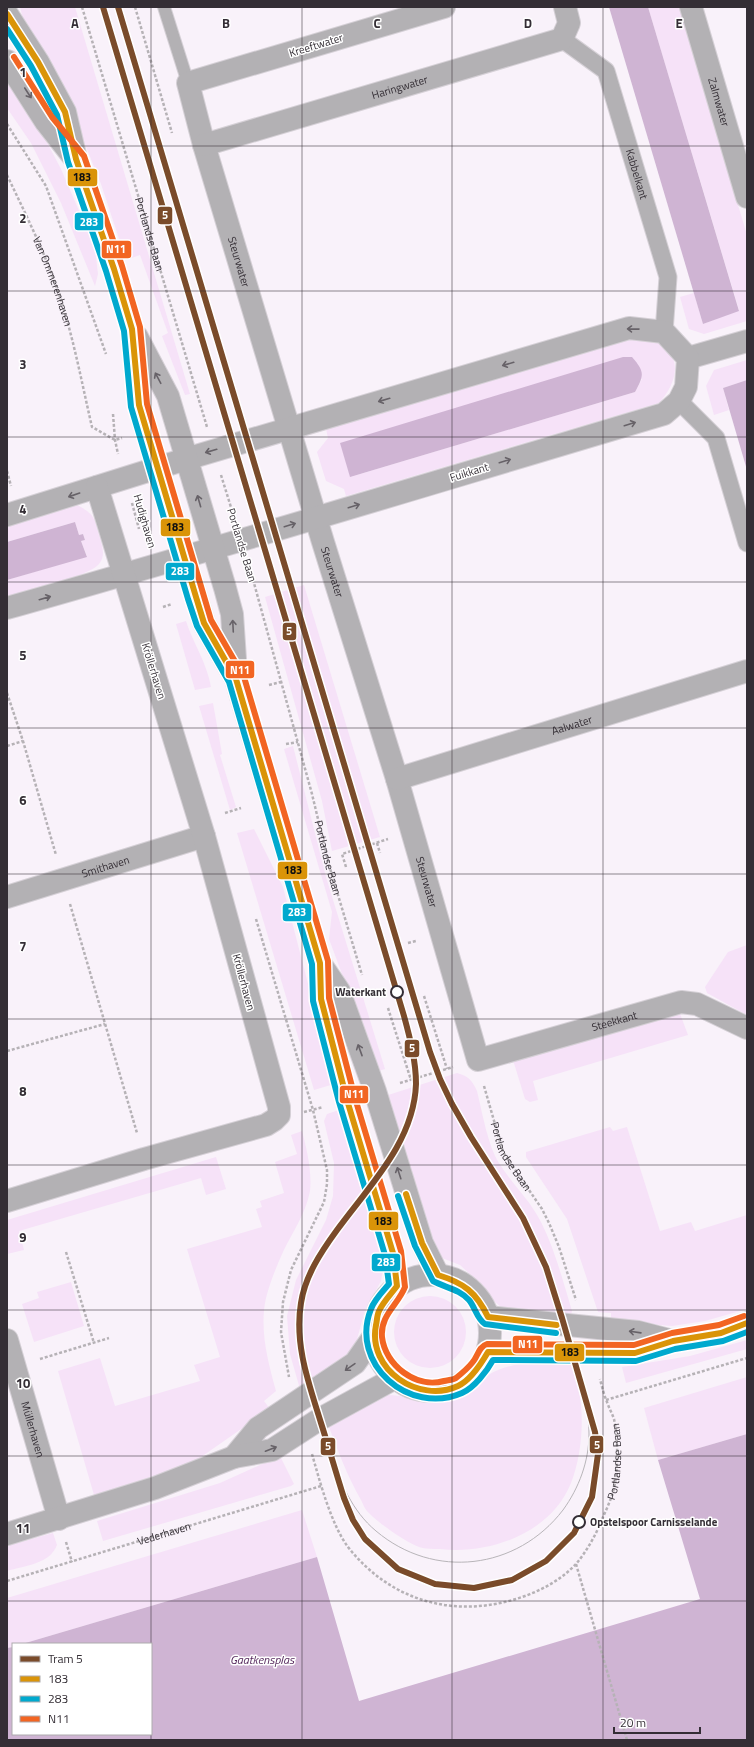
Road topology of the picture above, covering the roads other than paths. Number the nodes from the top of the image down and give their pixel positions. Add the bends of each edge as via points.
1 (164, 7) edge
2 (444, 7) edge
3 (565, 7) edge
4 (691, 7) edge
5 (10, 14) edge
6 (562, 39) junction
7 (7, 60) edge
8 (188, 83) junction
9 (204, 145) junction
10 (76, 159) junction
11 (747, 197) edge
12 (132, 329) junction
13 (664, 332) junction
14 (747, 341) edge
15 (688, 358) junction
16 (679, 401) junction
17 (289, 428) junction
18 (186, 459) junction
19 (157, 468) junction
20 (97, 487) junction
21 (7, 515) edge
22 (316, 517) junction
23 (747, 543) edge
24 (213, 549) junction
25 (184, 558) junction
26 (123, 576) junction
27 (7, 608) edge
28 (747, 671) edge
29 (236, 679) junction
30 (397, 779) junction
31 (204, 836) junction
32 (7, 897) edge
33 (320, 963) junction
34 (747, 1028) edge
35 (478, 1060) joint
36 (7, 1201) edge
37 (438, 1275) junction
38 (397, 1286) junction
39 (488, 1317) junction
40 (747, 1323) edge
41 (374, 1336) junction
42 (7, 1340) edge
43 (673, 1341) junction
44 (488, 1352) junction
45 (395, 1378) junction
46 (234, 1457) junction
47 (59, 1519) junction
48 (7, 1534) edge

1 - 8 lane
2 - 8 street, Kreeftwater
3 - 6 street via 570,23
4 - 11 street, Zalmwater
5 - 10 street via 65,112
6 - 9 street, Haringwater
6 - 13 street, Kabbelkant via 606,70 668,277
7 -> 10 street via 46,122
8 - 9 street, Steurwater
9 - 17 street, Steurwater
10 - 12 street
18 -> 12 street via 168,396
12 - 19 street via 139,405
13 - 15 street
13 -> 17 street via 629,328
14 - 15 street
15 - 16 street, Fuikkant via 686,387
22 -> 16 street, Fuikkant via 664,414
16 - 23 street via 716,438
17 -> 18 street
17 - 22 street, Steurwater
18 - 19 street
24 -> 18 street
19 - 20 street
19 - 25 street
20 -> 21 street
20 - 26 street
24 -> 22 street, Fuikkant
22 - 30 street, Steurwater
24 - 25 street
29 -> 24 street via 232,614
25 - 26 street
25 - 29 street via 204,623
27 -> 26 street
26 - 31 street, Kröllerhaven
28 - 30 street, Aalwater
29 - 33 street
30 - 35 street, Steurwater
31 - 32 street, Smithaven
31 - 36 street, Kröllerhaven via 279,1106 279,1115 266,1124
37 -> 33 street via 422,1243 375,1091 339,991
33 - 38 street via 321,999 347,1100 393,1253
34 - 35 street, Steekkant via 697,1004 681,1002
37 - 38 street via 424,1275
37 - 39 street via 455,1279 470,1288 481,1301
38 - 41 street via 379,1308
43 -> 39 street via 638,1332
39 - 44 street via 491,1335
40 - 43 street via 721,1332
41 - 45 street via 377,1352 384,1366
41 -> 46 street via 355,1363 258,1428
42 - 47 street, Müllerhaven
43 - 44 street via 635,1354
44 - 45 street via 479,1368 465,1381 448,1389 429,1392 411,1388
46 -> 45 street via 272,1450 320,1419
46 - 47 street via 155,1488
47 - 48 street

